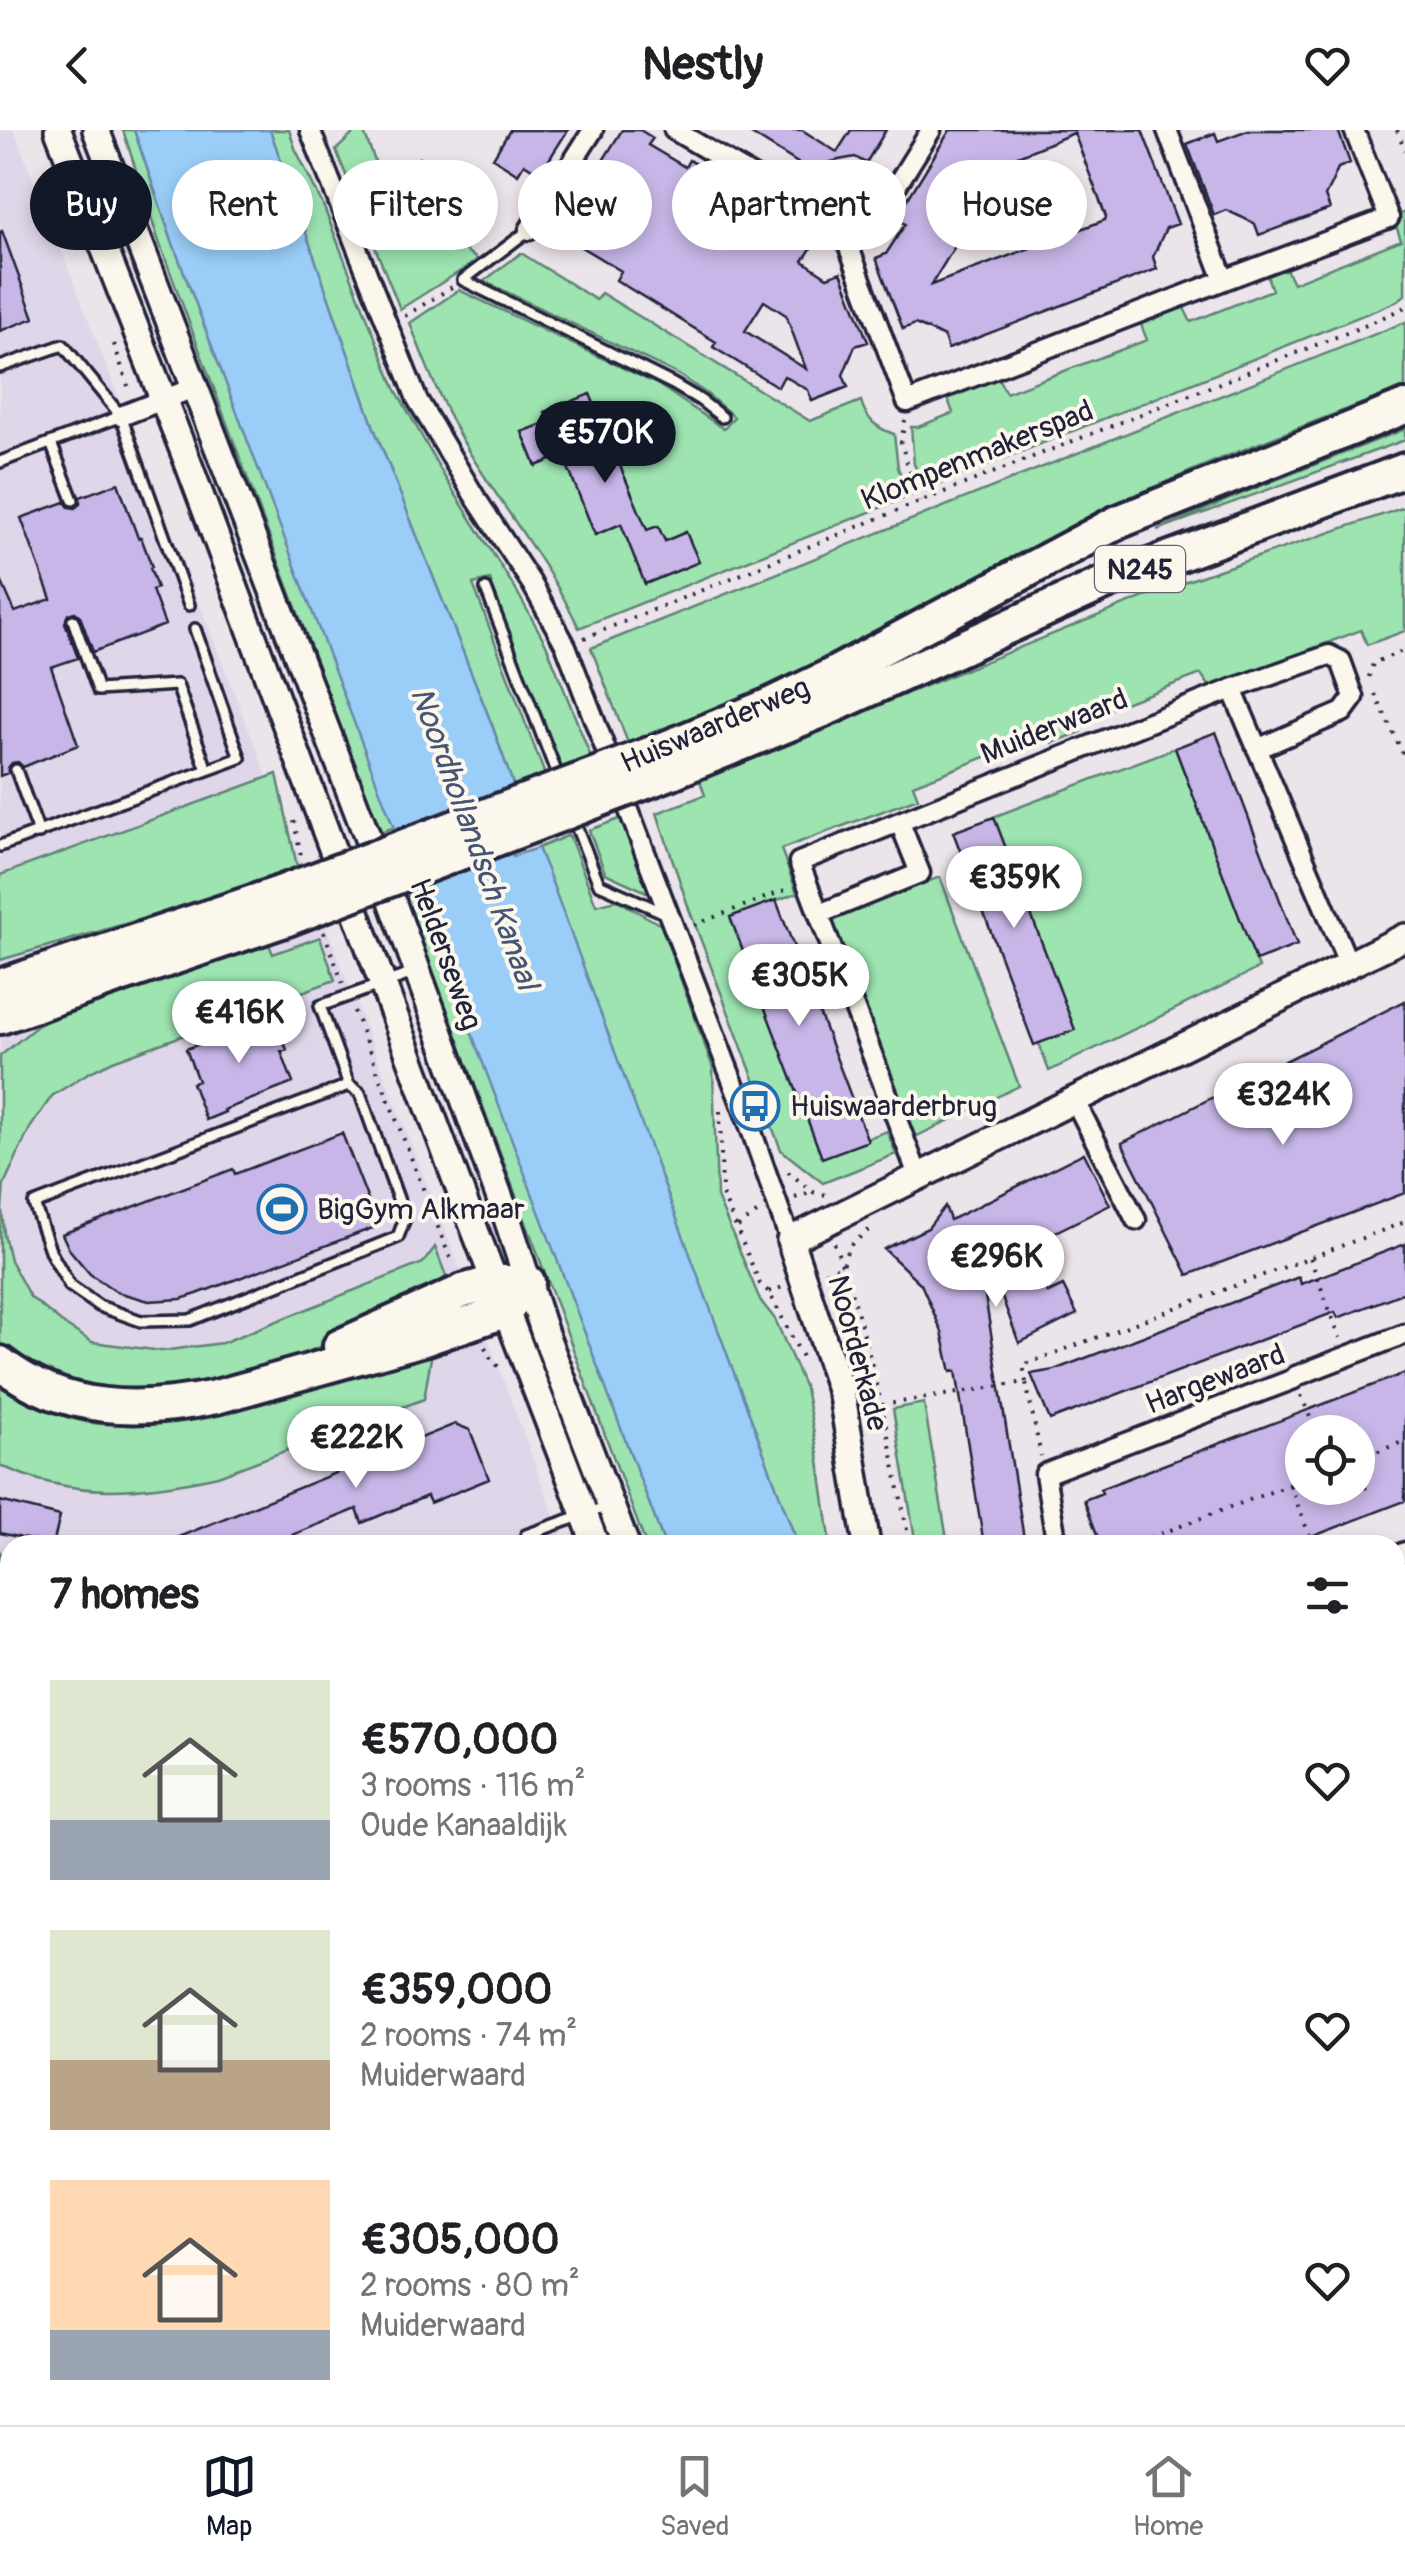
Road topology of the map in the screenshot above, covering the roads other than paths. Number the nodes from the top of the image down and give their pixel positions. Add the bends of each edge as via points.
1 (58, 130) edge
2 (96, 130) edge
3 (310, 130) edge
4 (592, 130) edge
5 (674, 130) edge
6 (930, 130) edge
7 (1167, 130) edge
8 (1354, 130) edge
9 (573, 160) edge
10 (725, 160) edge
11 (906, 170) edge
12 (518, 238) edge
13 (850, 250) edge
14 (1224, 280) junction
15 (0, 367) edge
16 (196, 388) junction
17 (163, 400) junction
18 (1405, 406) edge
19 (121, 416) junction
20 (722, 417) dead end
21 (51, 442) junction
22 (0, 462) edge
23 (1405, 470) edge
24 (73, 500) dead end
25 (486, 589) dead end
26 (190, 604) dead end
27 (73, 620) dead end
28 (195, 629) dead end
29 (1232, 689) junction
30 (1257, 749) junction
31 (668, 761) junction
32 (16, 770) dead end
33 (207, 770) junction
34 (900, 823) junction
35 (39, 832) junction
36 (0, 846) edge
37 (282, 906) junction
38 (667, 914) junction
39 (819, 914) junction
40 (1405, 938) edge
41 (1349, 965) junction
42 (418, 971) junction
43 (383, 984) junction
44 (0, 986) edge
45 (51, 1000) junction
46 (0, 1017) edge
47 (0, 1036) edge
48 (349, 1085) junction
49 (1075, 1101) junction
50 (919, 1178) junction
51 (1136, 1220) dead end
52 (790, 1240) junction
53 (510, 1292) junction
54 (1405, 1334) edge
55 (0, 1363) edge
56 (610, 1505) junction
57 (583, 1514) junction
58 (526, 1535) dead end
59 (592, 1535) edge
60 (622, 1535) edge
61 (866, 1535) edge
62 (1055, 1535) edge

1 - 17 main road, Helderseweg
2 - 16 main road, Helderseweg
3 - 38 street via 416,400 566,646
4 - 9 street
5 - 10 street
6 - 11 street
7 - 14 street
8 - 14 street via 1389,218
12 - 20 lane via 463,280 673,384
13 - 14 street via 908,402
15 - 19 lane via 63,345
16 - 17 street
16 - 42 main road, Helderseweg
17 - 19 street
17 - 43 main road, Helderseweg
18 - 31 highway, Huiswaarderweg / N245 via 1118,522
19 - 21 lane
19 - 26 lane
21 - 22 lane
21 - 24 lane
23 - 31 highway, Huiswaarderweg / N245 via 1109,581 824,710
25 - 38 lane via 600,884
27 - 33 lane via 98,690 176,685
28 - 33 lane via 240,758
29 - 30 street
29 - 30 street, Muiderwaard via 1329,655 1342,661 1354,697 1344,712
29 - 34 street, Muiderwaard
30 - 41 street
31 - 37 highway, Huiswaarderweg / N245, bridge
32 - 35 lane
33 - 35 lane
34 - 39 street via 920,873
34 - 39 street, Muiderwaard via 799,862
35 - 36 lane
37 - 44 highway, Huiswaarderweg / N245
37 - 45 highway, Huiswaarderweg / N245
38 - 52 street
39 - 50 street
40 - 41 main road
41 - 49 main road
42 - 43 lane
42 - 53 main road, Helderseweg
43 - 48 lane via 320,1006
43 - 53 main road, Helderseweg
45 - 46 highway, Huiswaarderweg / N245
45 - 47 highway
48 - 48 lane via 360,1093 405,1218 398,1237 190,1320 141,1321 99,1306 70,1286 34,1204
49 - 50 main road
49 - 51 street
50 - 52 main road
52 - 61 main road, Noorderkade via 842,1396
53 - 55 highway via 464,1291 255,1386 183,1404 82,1403
53 - 56 main road, Helderseweg via 545,1334
53 - 57 main road, Helderseweg
54 - 62 street, Hargewaard via 1044,1474
56 - 57 lane
56 - 60 main road, Helderseweg
57 - 58 lane
57 - 59 main road, Helderseweg

